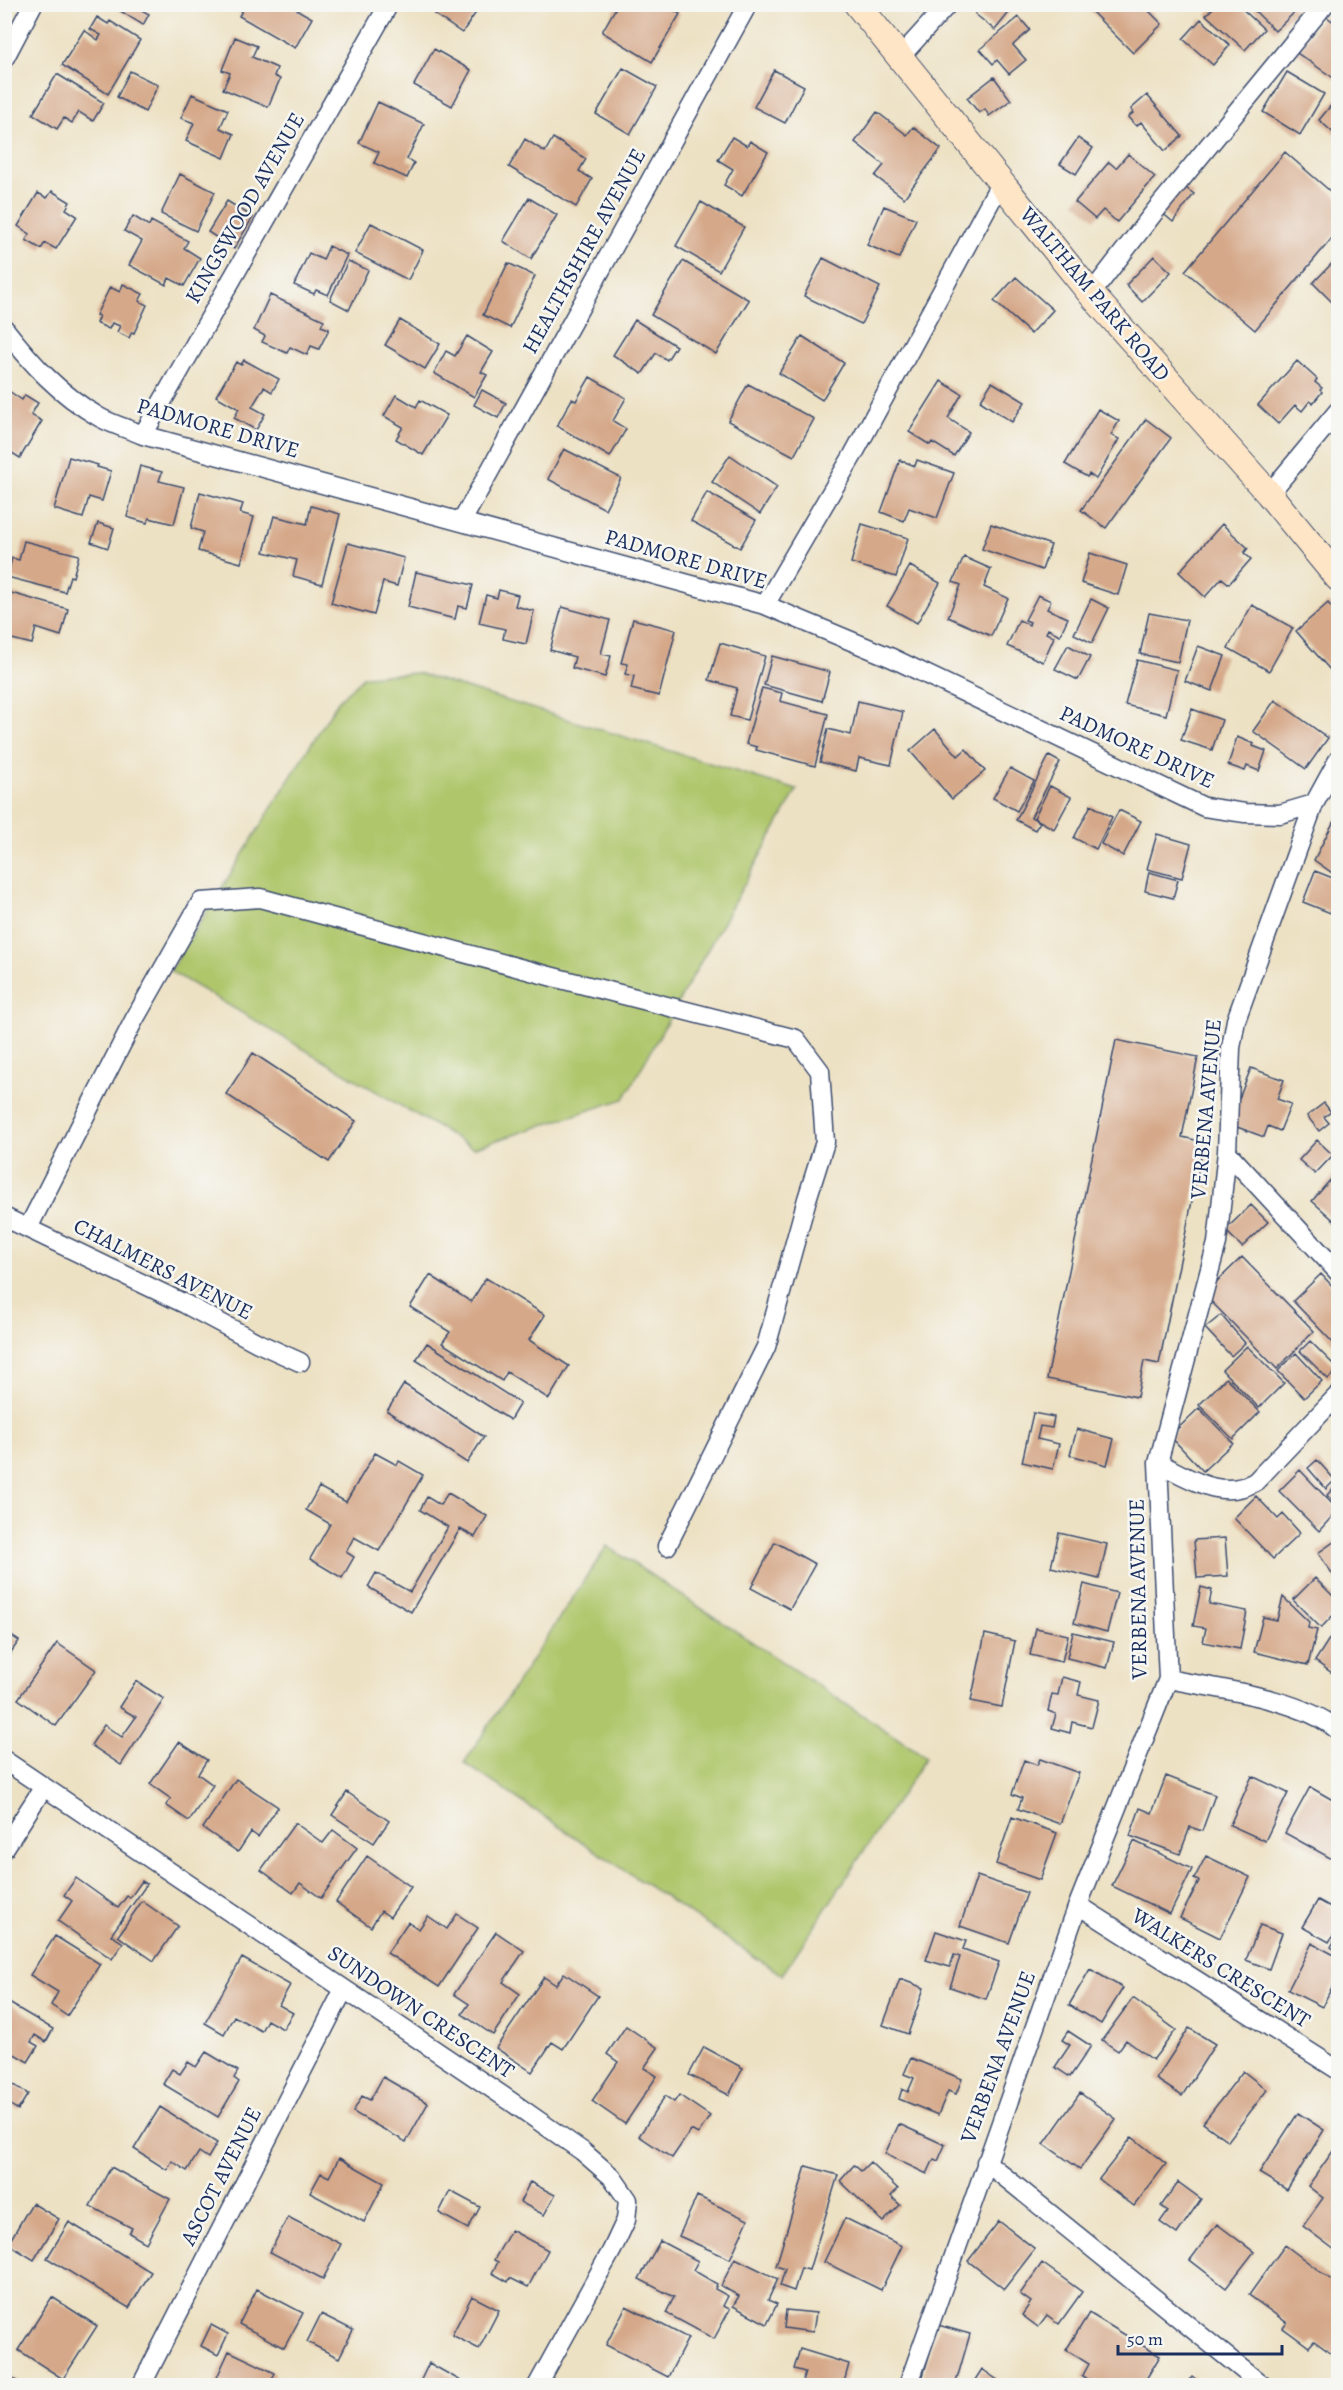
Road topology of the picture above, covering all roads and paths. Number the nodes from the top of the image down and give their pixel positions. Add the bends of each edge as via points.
1 (33, 4) edge
2 (389, 4) edge
3 (748, 4) edge
4 (857, 4) edge
5 (948, 4) edge
6 (1325, 4) edge
7 (900, 57) junction
8 (4, 59) edge
9 (1001, 182) junction
10 (1091, 294) junction
11 (4, 328) edge
12 (1338, 411) edge
13 (143, 435) junction
14 (1269, 494) junction
15 (462, 521) junction
16 (1338, 578) edge
17 (765, 605) junction
18 (1338, 760) edge
19 (1314, 804) junction
20 (1227, 1152) junction
21 (4, 1217) edge
22 (28, 1228) junction
23 (1338, 1272) edge
24 (300, 1362) dead end
25 (1338, 1395) edge
26 (1158, 1463) junction
27 (667, 1546) dead end
28 (1168, 1679) junction
29 (1338, 1730) edge
30 (4, 1760) edge
31 (43, 1788) junction
32 (4, 1849) edge
33 (1078, 1905) junction
34 (344, 1989) junction
35 (1338, 2070) edge
36 (986, 2162) junction
37 (141, 2385) edge
38 (537, 2385) edge
39 (908, 2385) edge
40 (1263, 2385) edge

1 - 8 street
2 - 13 street, KINGSWOOD AVENUE
3 - 15 street, HEALTHSHIRE AVENUE
4 - 7 main road, WALTHAM PARK ROAD
5 - 7 street
6 - 10 street
7 - 9 main road, WALTHAM PARK ROAD
9 - 10 main road, WALTHAM PARK ROAD
9 - 17 street via 853,455
10 - 14 main road, WALTHAM PARK ROAD
11 - 13 street, PADMORE DRIVE via 40,373 70,398 101,418
12 - 14 street
13 - 15 street, PADMORE DRIVE
14 - 16 main road, WALTHAM PARK ROAD
15 - 17 street, PADMORE DRIVE
17 - 19 street, PADMORE DRIVE via 892,658 1204,807 1280,814
18 - 19 street
19 - 20 street, VERBENA AVENUE via 1236,1020 1231,1048
20 - 23 street
20 - 26 street, VERBENA AVENUE via 1217,1244
21 - 22 street, CHALMERS AVENUE
22 - 24 street, CHALMERS AVENUE
22 - 27 street via 134,1020 201,902 261,898 796,1039 820,1071 825,1142 766,1347
25 - 26 street via 1255,1482 1244,1488 1220,1490
26 - 28 street, VERBENA AVENUE
28 - 29 street via 1292,1705
28 - 33 street, VERBENA AVENUE
30 - 31 street, SUNDOWN CRESCENT
31 - 32 street
31 - 34 street, SUNDOWN CRESCENT
33 - 35 street, WALKERS CRESCENT
33 - 36 street, VERBENA AVENUE
34 - 37 street, ASCOT AVENUE
34 - 38 street, SUNDOWN CRESCENT via 582,2151 612,2177 628,2200 626,2220 612,2250
36 - 39 street, VERBENA AVENUE
36 - 40 street

